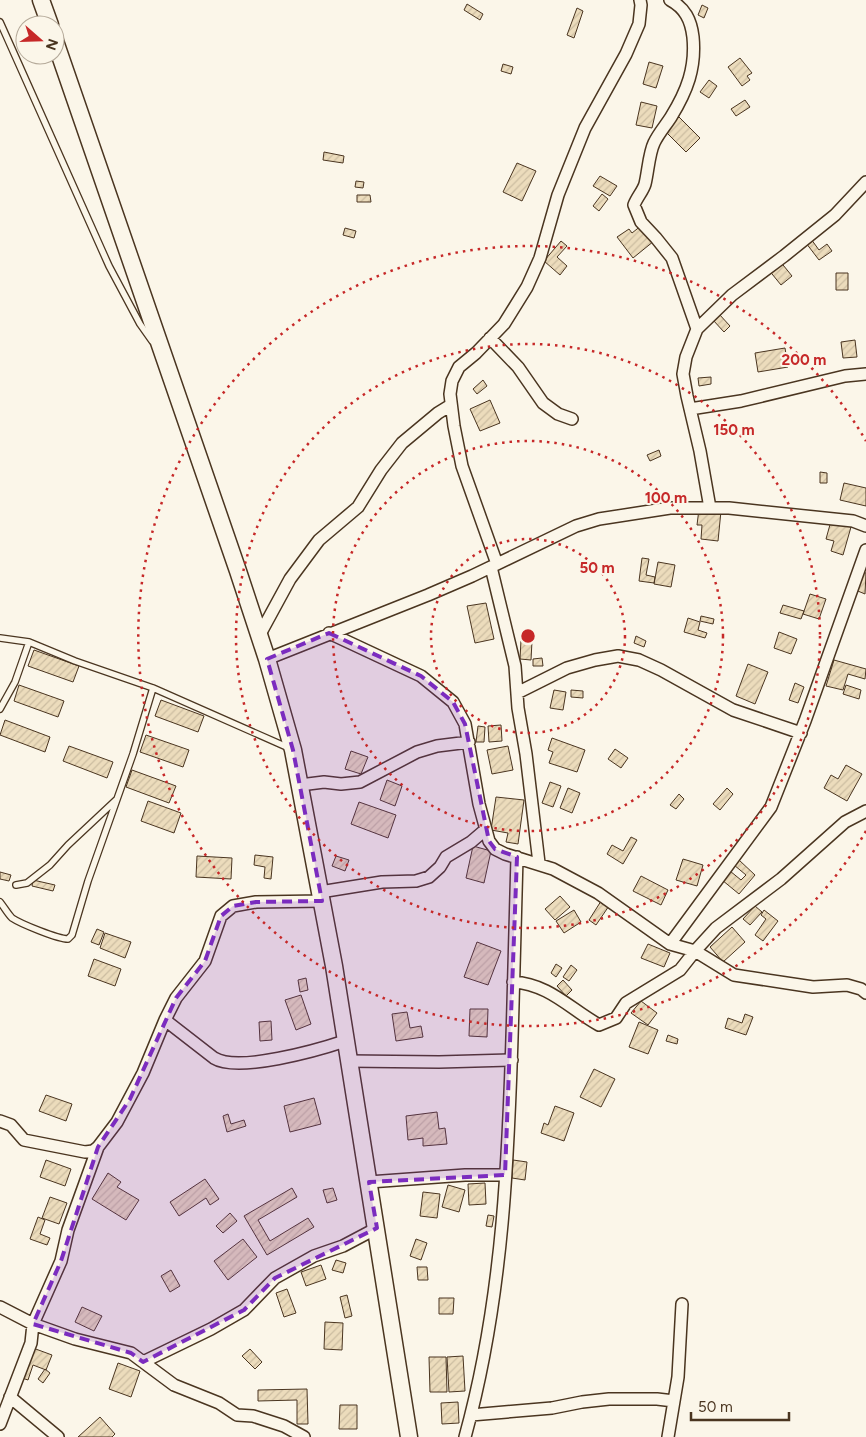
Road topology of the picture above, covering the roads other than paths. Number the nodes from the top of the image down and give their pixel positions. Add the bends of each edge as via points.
1 (41, 0) edge
2 (640, 0) edge
3 (670, 0) edge
4 (46, 15) edge
5 (0, 22) edge
6 (63, 65) edge
7 (866, 182) edge
8 (697, 329) junction
9 (490, 338) junction
10 (161, 352) junction
11 (866, 374) edge
12 (451, 405) junction
13 (690, 410) junction
14 (572, 419) dead end
15 (710, 508) junction
16 (866, 526) edge
17 (866, 550) edge
18 (494, 565) junction
19 (329, 633) junction
20 (259, 636) junction
21 (0, 638) edge
22 (29, 642) junction
23 (266, 659) junction
24 (153, 688) junction
25 (517, 693) junction
26 (0, 709) edge
27 (801, 732) junction
28 (469, 742) junction
29 (293, 750) junction
30 (300, 786) junction
31 (118, 798) junction
32 (866, 810) edge
33 (485, 830) junction
34 (517, 856) junction
35 (539, 863) junction
36 (16, 885) dead end
37 (321, 896) junction
38 (0, 902) edge
39 (670, 944) junction
40 (694, 951) junction
41 (514, 982) junction
42 (866, 993) edge
43 (165, 1020) junction
44 (345, 1041) junction
45 (512, 1060) junction
46 (348, 1061) junction
47 (0, 1121) edge
48 (98, 1147) junction
49 (505, 1175) junction
50 (369, 1182) junction
51 (377, 1228) junction
52 (682, 1304) dead end
53 (0, 1307) edge
54 (33, 1324) junction
55 (143, 1362) junction
56 (10, 1397) junction
57 (674, 1401) junction
58 (471, 1415) junction
59 (0, 1424) edge
60 (58, 1437) edge
61 (304, 1437) edge
62 (409, 1437) edge
63 (465, 1437) edge
64 (668, 1437) edge

1 - 4 street
2 - 9 street via 639,24 585,128 558,195 540,258 504,324
3 - 8 street via 686,13 692,28 694,53 690,81 653,143 644,188 634,205 641,222 672,258
5 - 10 lane via 109,266 140,324
6 - 10 street
7 - 8 street via 835,214 732,295
8 - 13 street via 683,374
9 - 12 street via 459,367 452,381
9 - 14 street via 518,367 543,403
10 - 20 street
11 - 13 street
12 - 18 street via 462,466
12 - 20 street via 402,443 358,507 319,540 290,579
13 - 15 street
15 - 16 street
15 - 18 street via 670,508 599,519 576,526
17 - 27 street
18 - 19 street
18 - 25 street via 515,666
19 - 23 street
19 - 28 street via 420,676 453,702 465,724
20 - 23 street
21 - 22 lane
22 - 24 lane
22 - 26 lane via 15,682
23 - 29 street
24 - 29 lane
24 - 31 lane
25 - 27 street via 567,668 618,656 639,660 661,670 733,710
25 - 35 street
27 - 39 street via 772,807
28 - 30 street via 417,752 360,782
28 - 33 street
29 - 30 street
30 - 37 street
31 - 36 lane via 50,865 27,883
31 - 38 lane via 68,939 42,932 12,918
32 - 40 street via 845,822 793,869 716,928
33 - 34 street via 494,849
33 - 37 street via 446,857 429,878 382,882
34 - 35 street
34 - 41 street
35 - 39 street via 598,893
37 - 43 street via 233,906 221,916 205,961 176,998
37 - 44 street
39 - 40 street
40 - 41 street via 680,970 626,1003 616,1018 599,1025 546,990
40 - 42 street via 734,975 813,987 848,985
41 - 45 street
43 - 44 street via 221,1062 282,1058
43 - 48 street via 130,1099 112,1132
44 - 46 street
45 - 46 street
45 - 49 street
46 - 50 street
47 - 48 street via 11,1125 24,1140 85,1152
48 - 54 street via 68,1230 61,1261
49 - 50 street
49 - 58 street via 497,1273
50 - 51 street
51 - 55 street via 343,1246 314,1256 275,1278 244,1310
51 - 62 street
52 - 57 street
53 - 54 street
54 - 55 street via 131,1353
54 - 56 street via 31,1343
55 - 61 street via 174,1385 219,1403 237,1415 261,1418
56 - 59 street
56 - 60 street
57 - 58 street via 609,1399
57 - 64 street
58 - 63 street

